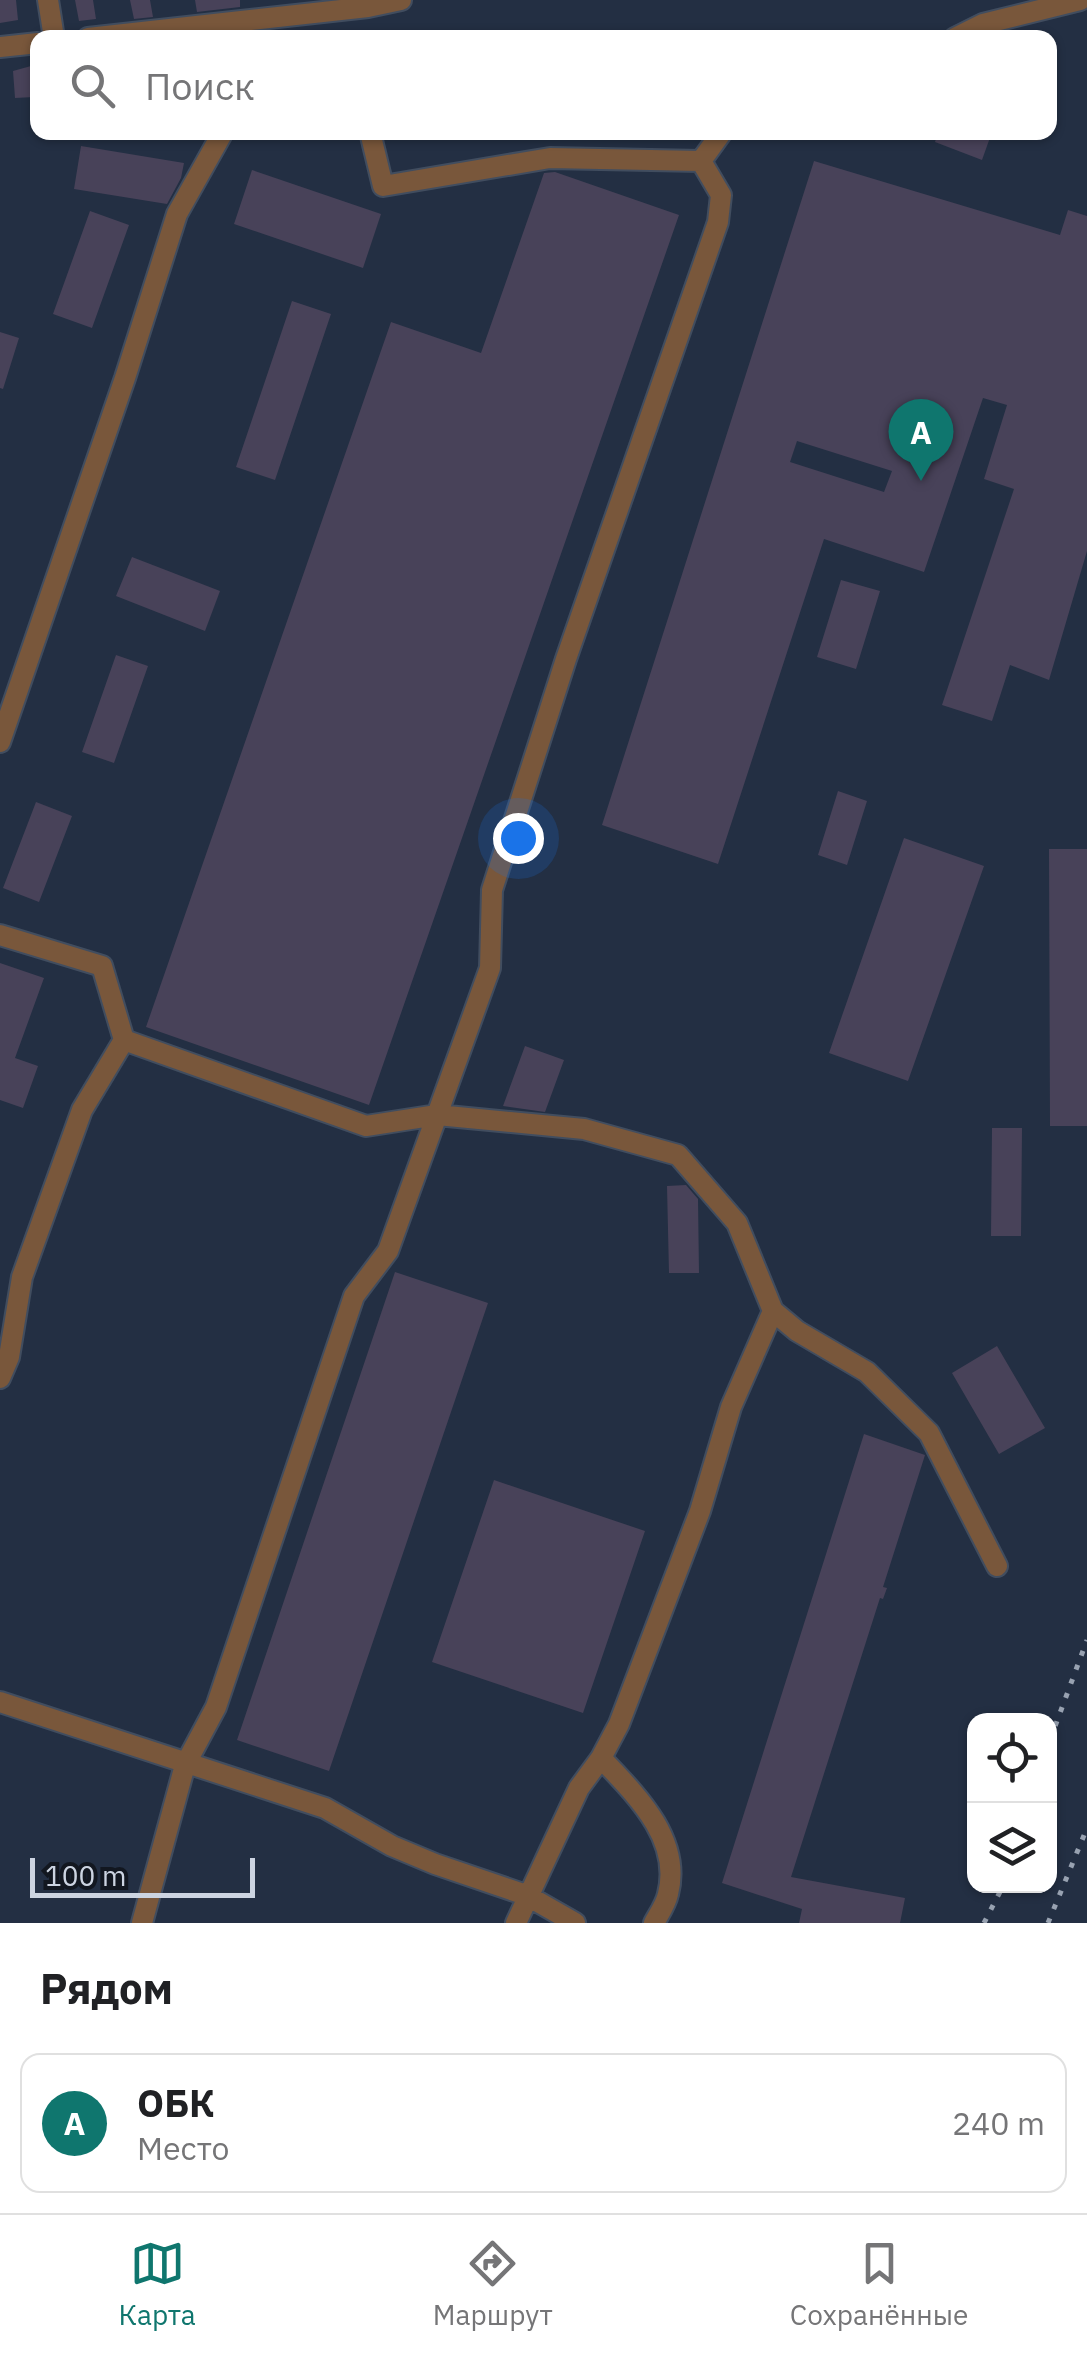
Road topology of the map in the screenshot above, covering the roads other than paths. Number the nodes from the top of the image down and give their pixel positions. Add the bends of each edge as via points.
1 (48, 0) edge
2 (401, 0) edge
3 (1080, 0) edge
4 (367, 4) edge
5 (53, 30) edge
6 (154, 30) edge
7 (971, 30) edge
8 (30, 44) edge
9 (0, 47) edge
10 (219, 140) edge
11 (372, 140) edge
12 (716, 140) edge
13 (701, 161) junction
14 (0, 742) edge
15 (0, 935) edge
16 (124, 1040) junction
17 (436, 1115) junction
18 (773, 1311) junction
19 (0, 1378) edge
20 (997, 1566) dead end
21 (0, 1702) edge
22 (602, 1758) junction
23 (185, 1765) junction
24 (526, 1895) junction
25 (142, 1923) edge
26 (516, 1923) edge
27 (575, 1923) edge
28 (654, 1923) edge

1 - 5 street
2 - 4 street
3 - 7 street
4 - 6 street
8 - 9 street
10 - 14 street via 177,214
11 - 13 street via 382,186 550,158
12 - 13 street
13 - 17 street via 721,195 718,222 492,890 490,968
15 - 16 street via 102,966
16 - 17 street via 366,1126
16 - 19 street via 82,1110 22,1277
17 - 18 street via 584,1130 678,1155 737,1223
17 - 23 street via 388,1251 354,1296 216,1707
18 - 20 street via 868,1372 928,1433
18 - 22 street via 730,1407 700,1511
21 - 23 street
22 - 24 street via 579,1788
22 - 28 street via 641,1800 670,1852 668,1895
23 - 24 street via 325,1808 423,1859
23 - 25 street
24 - 26 street
24 - 27 street

